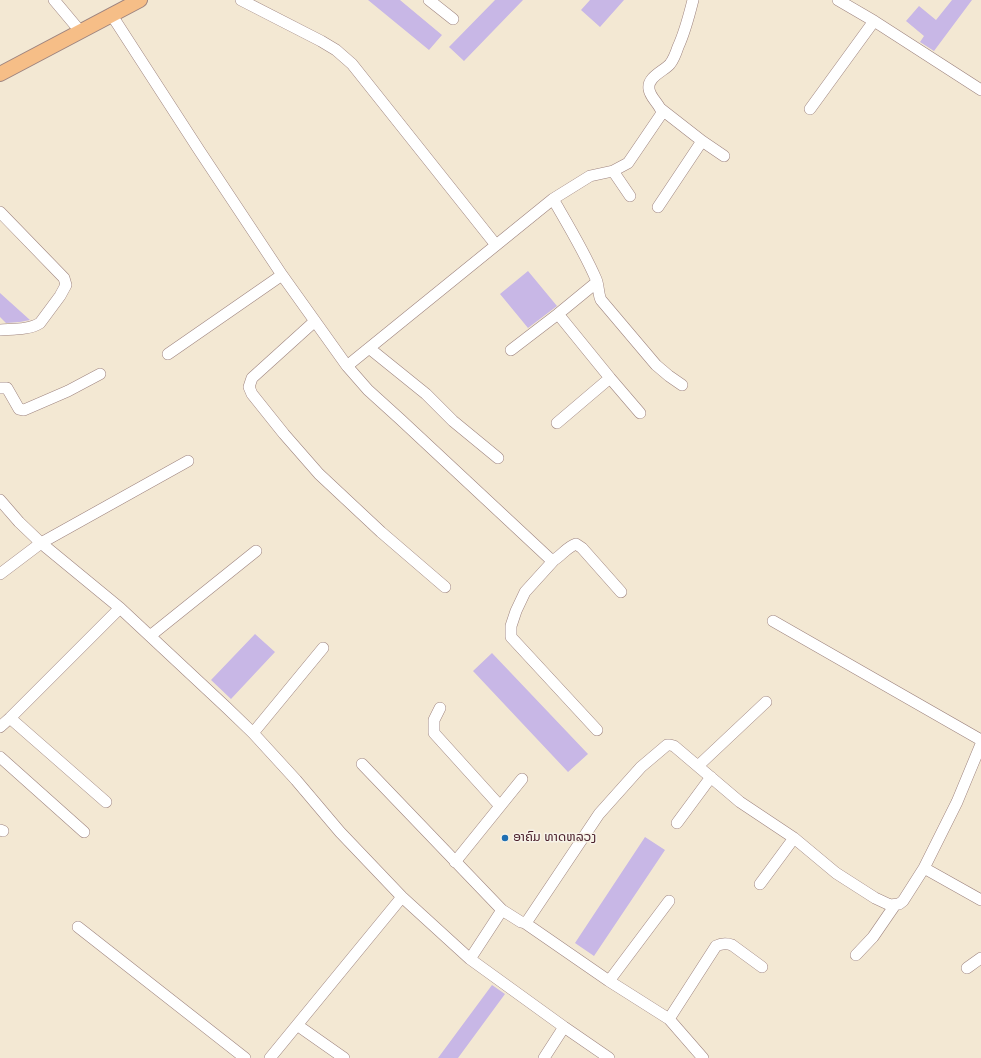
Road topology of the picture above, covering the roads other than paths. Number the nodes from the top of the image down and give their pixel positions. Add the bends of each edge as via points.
1 (54, 0) edge
2 (140, 0) edge
3 (241, 0) edge
4 (429, 0) edge
5 (693, 0) edge
6 (838, 0) edge
7 (111, 14) junction
8 (453, 19) dead end
9 (874, 21) junction
10 (80, 31) junction
11 (1, 71) edge
12 (981, 90) edge
13 (661, 109) junction
14 (810, 109) dead end
15 (702, 141) junction
16 (724, 156) dead end
17 (613, 171) junction
18 (630, 196) dead end
19 (553, 199) junction
20 (658, 207) dead end
21 (0, 212) edge
22 (496, 245) junction
23 (282, 275) junction
24 (597, 282) junction
25 (558, 314) junction
26 (315, 321) junction
27 (0, 330) edge
28 (369, 348) junction
29 (511, 350) dead end
30 (168, 354) dead end
31 (347, 366) junction
32 (100, 374) dead end
33 (610, 378) junction
34 (682, 385) dead end
35 (0, 388) edge
36 (640, 413) dead end
37 (557, 423) dead end
38 (498, 458) dead end
39 (188, 461) dead end
40 (0, 500) edge
41 (42, 543) junction
42 (256, 552) dead end
43 (554, 560) junction
44 (0, 574) edge
45 (446, 588) dead end
46 (621, 592) dead end
47 (120, 608) junction
48 (773, 621) dead end
49 (150, 636) junction
50 (323, 648) dead end
51 (766, 702) dead end
52 (440, 708) dead end
53 (10, 718) junction
54 (0, 727) edge
55 (597, 730) dead end
56 (253, 733) junction
57 (981, 740) edge
58 (981, 744) edge
59 (0, 757) edge
60 (362, 764) dead end
61 (698, 766) junction
62 (711, 777) junction
63 (522, 779) dead end
64 (106, 802) dead end
65 (500, 806) junction
66 (677, 823) dead end
67 (84, 832) dead end
68 (794, 838) junction
69 (455, 862) junction
70 (924, 868) junction
71 (760, 884) dead end
72 (402, 897) junction
73 (981, 900) edge
74 (669, 901) dead end
75 (895, 905) junction
76 (502, 910) junction
77 (525, 923) junction
78 (78, 927) dead end
79 (856, 955) dead end
80 (981, 958) edge
81 (470, 959) junction
82 (762, 967) dead end
83 (967, 968) dead end
84 (609, 980) junction
85 (669, 1019) junction
86 (297, 1025) junction
87 (564, 1027) junction
88 (245, 1058) edge
89 (270, 1058) edge
90 (344, 1058) edge
91 (544, 1058) edge
92 (609, 1058) edge
93 (703, 1058) edge

1 - 10 street
2 - 7 main road
3 - 22 street via 321,41 352,64
4 - 8 street
5 - 13 street via 686,27 674,56 667,67 649,84 650,94
6 - 9 street
7 - 10 main road
7 - 23 street
9 - 12 street
9 - 14 street
10 - 11 main road
13 - 15 street
13 - 17 street via 662,113 628,163
15 - 16 street
15 - 20 street
17 - 18 street
17 - 19 street via 590,176
19 - 22 street
19 - 24 street via 585,254
21 - 27 street via 64,278 66,285 36,326
22 - 28 street
23 - 26 street
23 - 30 street
24 - 25 street
24 - 34 street via 601,300 656,365
25 - 29 street
25 - 33 street
26 - 31 street
26 - 45 street via 252,378 249,387 252,394 319,474
28 - 31 street
28 - 38 street
31 - 43 street via 368,390
32 - 35 street via 24,410 19,409 7,388
33 - 36 street
33 - 37 street
39 - 41 street
40 - 41 street
41 - 44 street
41 - 47 street
42 - 49 street
43 - 46 street via 576,544
43 - 55 street via 525,592 511,626 512,637
47 - 49 street
47 - 53 street
48 - 57 street
49 - 56 street
50 - 56 street
51 - 61 street
52 - 65 street via 434,720 434,733
53 - 54 street
53 - 64 street
56 - 72 street via 340,832
58 - 70 street via 957,802
59 - 67 street
60 - 69 street
61 - 62 street
61 - 77 street via 670,744 641,767 599,814
62 - 66 street
62 - 68 street via 740,802
63 - 65 street
65 - 69 street
68 - 71 street
68 - 75 street via 836,873 875,898
69 - 76 street
70 - 73 street
70 - 75 street via 902,901
72 - 81 street
72 - 86 street
74 - 84 street
75 - 79 street via 873,937
76 - 77 street
76 - 81 street
77 - 84 street
78 - 88 street
80 - 83 street
81 - 87 street
82 - 85 street via 732,945 727,943 716,946
84 - 85 street
85 - 93 street
86 - 89 street
86 - 90 street
87 - 91 street
87 - 92 street

